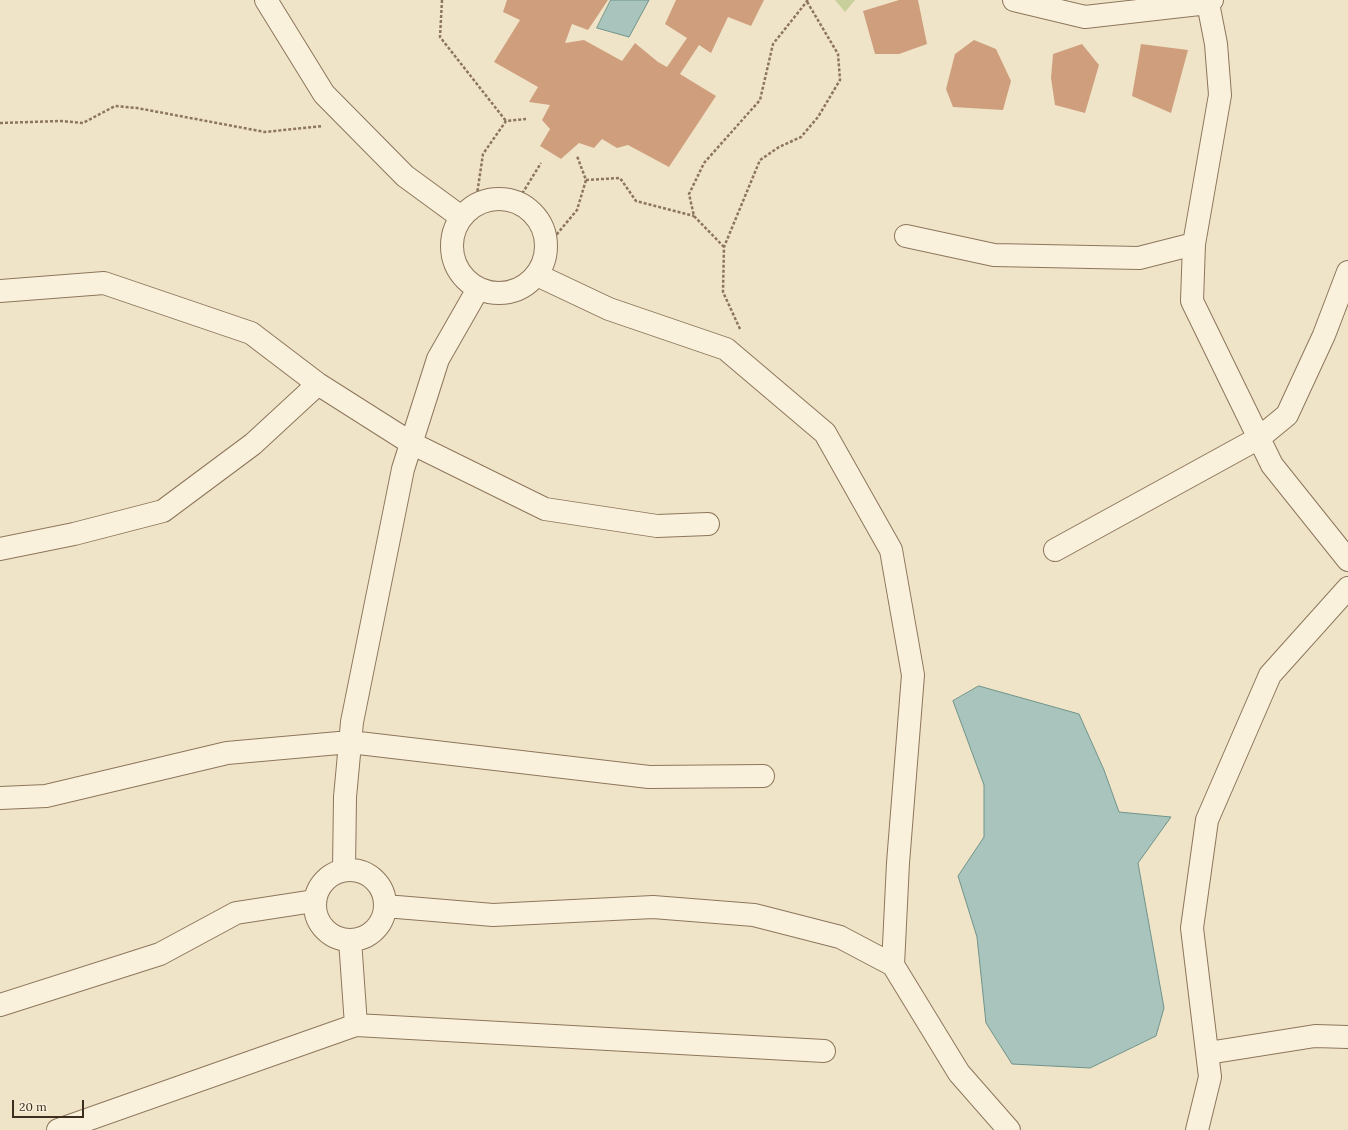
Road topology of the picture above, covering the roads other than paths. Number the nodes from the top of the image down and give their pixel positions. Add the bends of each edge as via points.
1 (266, 0) edge
2 (1014, 0) edge
3 (1210, 1) edge
4 (468, 211) junction
5 (906, 236) dead end
6 (1194, 244) junction
7 (1348, 272) edge
8 (538, 275) junction
9 (478, 289) junction
10 (0, 291) edge
11 (318, 384) junction
12 (1259, 438) junction
13 (411, 443) junction
14 (708, 524) dead end
15 (0, 549) edge
16 (1055, 550) dead end
17 (1348, 560) edge
18 (1348, 588) edge
19 (350, 742) junction
20 (763, 776) dead end
21 (0, 798) edge
22 (344, 870) junction
23 (314, 901) junction
24 (385, 906) junction
25 (350, 940) junction
26 (893, 965) junction
27 (0, 1005) edge
28 (356, 1025) junction
29 (1348, 1037) edge
30 (824, 1051) dead end
31 (1208, 1053) junction
32 (58, 1130) edge
33 (1009, 1130) edge
34 (1196, 1130) edge

1 - 4 street via 324,94 405,176
2 - 3 street via 1085,17
3 - 6 street via 1220,95
4 - 8 street via 492,199 517,202 531,210 544,230 547,246 545,260
4 - 9 street via 454,232 451,243 453,259 460,274
5 - 6 street via 994,255 1139,258
6 - 12 street via 1192,301
7 - 12 street via 1324,335 1287,415
8 - 9 street via 526,286 510,293 494,294
8 - 26 street via 609,309 726,350 825,433 891,550 913,675 898,863
9 - 13 street via 438,359
10 - 11 street via 104,282 251,333
11 - 13 street
11 - 15 street via 253,444 163,512
12 - 16 street
12 - 17 street via 1272,465
13 - 14 street via 545,509 657,526
13 - 19 street via 403,469
18 - 31 street via 1270,675 1206,820 1192,928
19 - 20 street via 649,777
19 - 21 street via 227,753 46,796
19 - 22 street via 345,796
22 - 23 street via 331,875 322,883
22 - 24 street via 357,870 375,881 382,891
23 - 25 street via 322,927 338,938
23 - 27 street via 236,913 160,954
24 - 25 street via 376,928 367,935
24 - 26 street via 492,915 653,907 754,915 840,937
25 - 28 street
26 - 33 street via 959,1073
28 - 30 street
28 - 32 street
29 - 31 street via 1315,1036
31 - 34 street via 1210,1077

